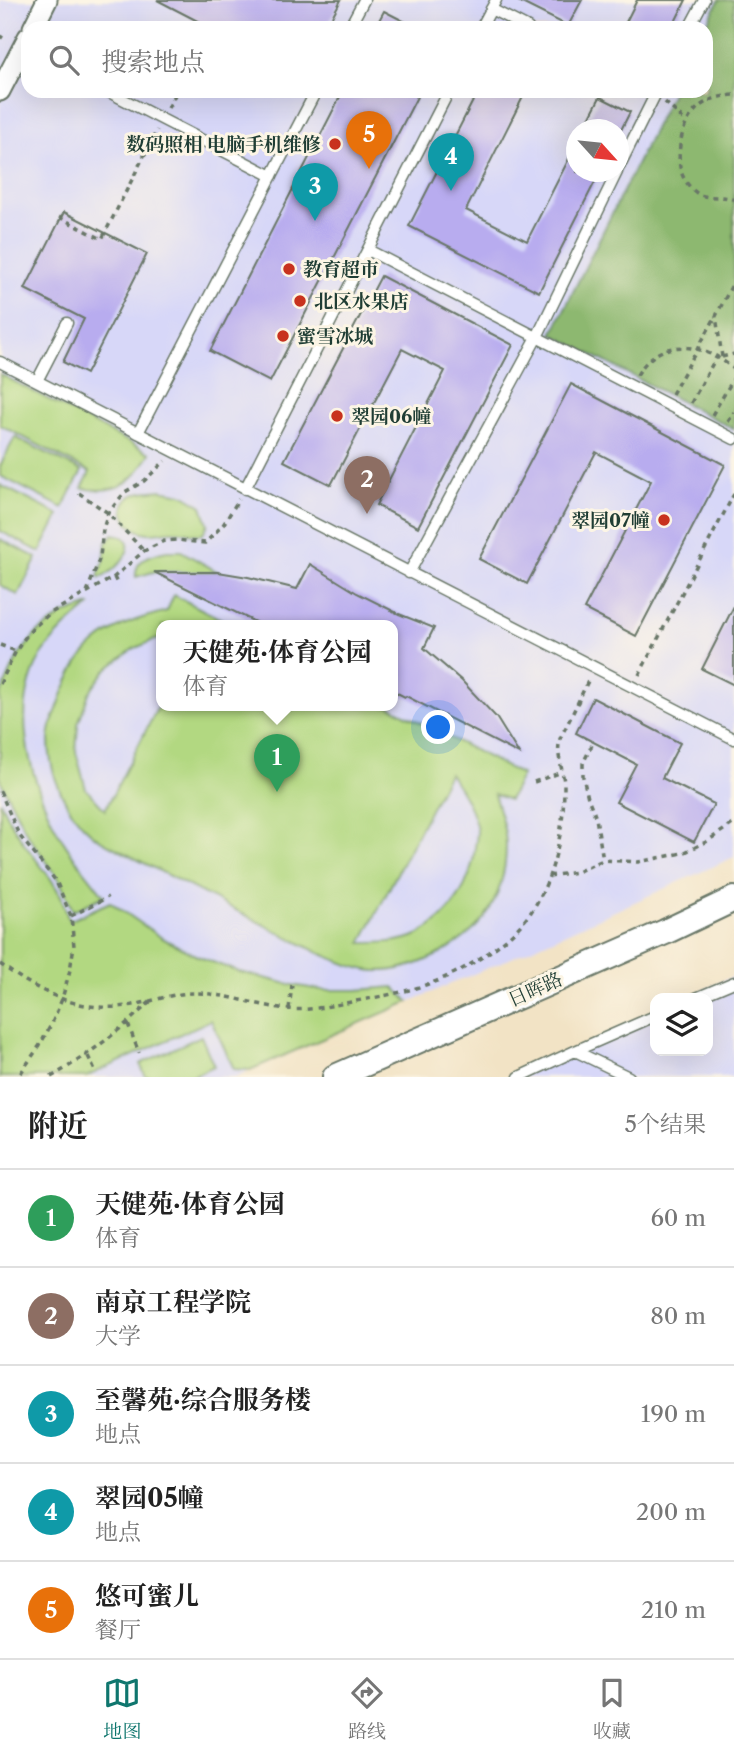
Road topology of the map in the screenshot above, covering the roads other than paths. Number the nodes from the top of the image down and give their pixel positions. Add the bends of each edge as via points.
1 (47, 0) edge
2 (364, 0) edge
3 (704, 0) edge
4 (494, 4) edge
5 (36, 21) edge
6 (353, 21) edge
7 (485, 21) edge
8 (518, 21) edge
9 (693, 21) edge
10 (21, 54) edge
11 (0, 91) edge
12 (120, 98) edge
13 (312, 98) edge
14 (445, 98) edge
15 (650, 98) edge
16 (629, 145) edge
17 (272, 176) junction
18 (612, 182) edge
19 (368, 250) junction
20 (67, 323) dead end
21 (537, 337) junction
22 (0, 362) edge
23 (37, 381) junction
24 (138, 433) junction
25 (734, 439) edge
26 (245, 489) junction
27 (409, 573) junction
28 (734, 739) edge
29 (734, 899) edge
30 (734, 982) edge
31 (707, 993) edge
32 (650, 1018) edge
33 (575, 1051) junction
34 (335, 1077) edge
35 (519, 1077) edge
36 (629, 1077) edge

1 - 5 street
2 - 6 lane
3 - 9 lane
4 - 7 lane
4 - 8 lane
10 - 11 street
12 - 17 lane
13 - 17 lane
14 - 19 lane
15 - 16 lane
17 - 24 lane
18 - 21 lane
19 - 21 lane
19 - 26 lane
20 - 23 lane
21 - 25 lane
21 - 27 lane
22 - 23 lane
23 - 24 lane
24 - 26 lane
26 - 27 lane
27 - 28 lane
29 - 34 street, 日晖路
30 - 31 lane
32 - 33 lane
33 - 35 lane
33 - 36 lane

